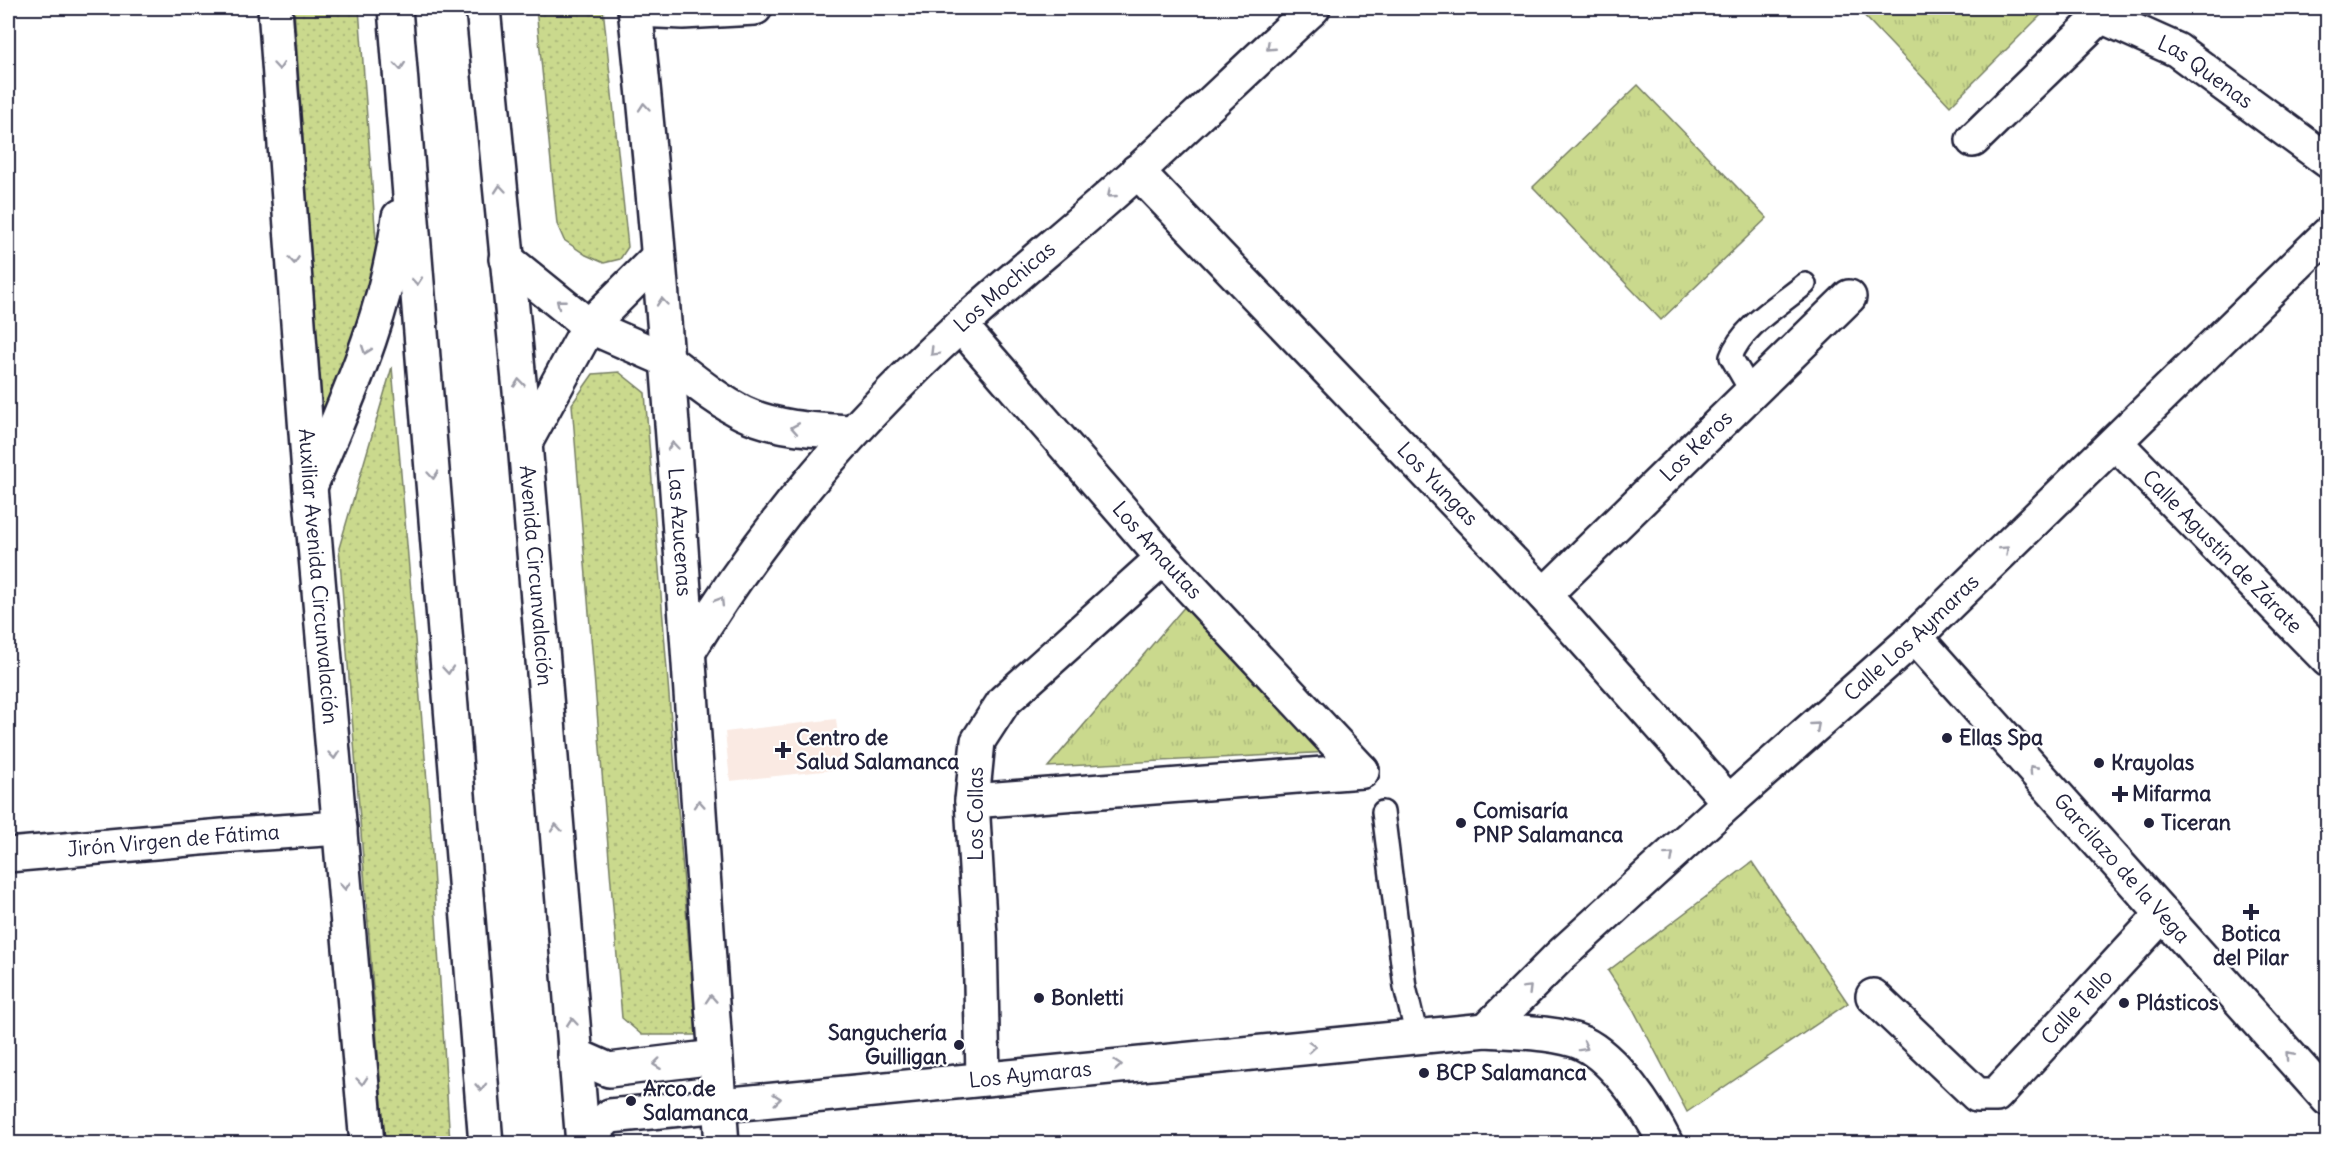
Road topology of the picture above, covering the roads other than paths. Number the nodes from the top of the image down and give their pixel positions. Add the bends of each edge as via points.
1 (275, 8) edge
2 (395, 8) edge
3 (483, 8) edge
4 (754, 8) edge
5 (1313, 8) edge
6 (635, 9) edge
7 (1973, 140) dead end
8 (407, 149) junction
9 (2328, 161) edge
10 (1137, 171) junction
11 (2328, 234) edge
12 (658, 256) junction
13 (506, 259) junction
14 (1805, 285) dead end
15 (1850, 297) dead end
16 (589, 326) junction
17 (961, 326) junction
18 (667, 360) junction
19 (1752, 393) junction
20 (853, 432) junction
21 (525, 443) junction
22 (2116, 443) junction
23 (310, 487) junction
24 (1163, 558) junction
25 (1544, 595) junction
26 (1915, 638) junction
27 (689, 651) junction
28 (2328, 660) edge
29 (972, 801) junction
30 (1729, 802) junction
31 (1383, 812) dead end
32 (340, 828) junction
33 (8, 855) edge
34 (2163, 914) junction
35 (1873, 996) dead end
36 (1486, 1030) junction
37 (1417, 1037) junction
38 (575, 1055) junction
39 (715, 1057) junction
40 (983, 1078) junction
41 (2328, 1099) edge
42 (719, 1104) junction
43 (582, 1142) edge
44 (367, 1143) edge
45 (486, 1143) edge
46 (722, 1143) edge
47 (1666, 1143) edge

1 -> 23 street, Auxiliar Avenida Circunvalación
2 -> 8 street
13 -> 3 street, Avenida Circunvalación
4 - 6 street via 682,12
5 -> 10 street, Los Mochicas
12 -> 6 street, Las Azucenas
7 - 9 street, Las Quenas via 2101,16 2177,50
8 -> 23 street via 394,257 376,320
8 -> 45 street
10 -> 17 street, Los Mochicas
10 - 25 street, Los Yungas
11 - 22 street, Calle Los Aymaras
12 - 16 street
18 -> 12 street, Las Azucenas
16 -> 13 street
21 -> 13 street, Avenida Circunvalación
14 - 19 lane via 1736,345 1731,357
15 - 19 street, Los Keros
16 - 18 street
16 - 21 street
17 -> 20 street, Los Mochicas
17 - 24 street, Los Amautas
20 -> 18 street via 795,429 744,414
27 -> 18 street, Las Azucenas
19 - 25 street, Los Keros
27 -> 20 street, Los Mochicas via 746,562
38 -> 21 street, Avenida Circunvalación
26 -> 22 street, Calle Los Aymaras
22 - 28 street, Calle Agustín de Zárate
23 -> 32 street, Auxiliar Avenida Circunvalación
24 - 29 street, Los Collas via 1004,701 978,741
24 - 29 street, Los Amautas via 1362,771
25 - 30 street, Los Yungas
30 -> 26 street, Calle Los Aymaras
34 -> 26 street, Garcilazo de la Vega
39 -> 27 street, Las Azucenas
29 - 40 street, Los Collas
36 -> 30 street, Calle Los Aymaras via 1560,956
31 - 37 lane via 1405,987
32 - 33 street, Jirón Virgen de Fátima
32 -> 44 street, Auxiliar Avenida Circunvalación
34 - 35 street, Calle Tello via 1996,1095 1977,1095
41 -> 34 street, Garcilazo de la Vega
36 - 37 street, Los Aymaras
36 -> 47 street, Los Aymaras via 1582,1043 1620,1071
40 -> 37 street, Los Aymaras
39 -> 38 street via 609,1070
38 - 43 street, Avenida Circunvalación
39 - 42 street, Las Azucenas
42 -> 40 street, Los Aymaras
42 - 43 street, Los Aymaras via 610,1116
42 - 46 street, Las Azucenas

